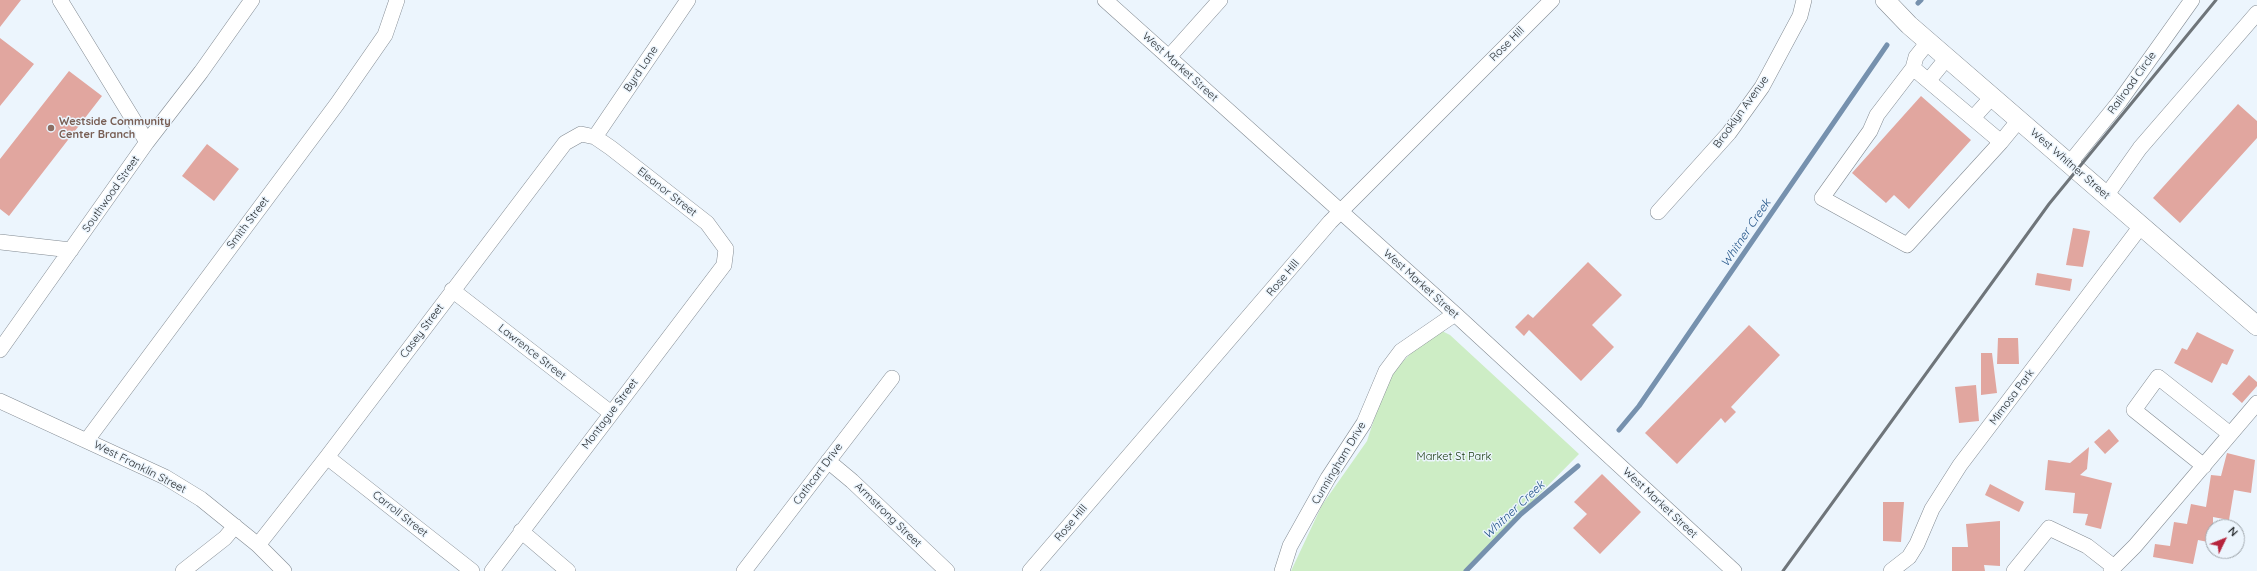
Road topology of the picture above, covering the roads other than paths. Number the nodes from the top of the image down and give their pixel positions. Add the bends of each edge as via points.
1 (60, 0) edge
2 (252, 0) edge
3 (397, 0) edge
4 (688, 0) edge
5 (1105, 0) edge
6 (1220, 0) edge
7 (1552, 0) edge
8 (1804, 0) edge
9 (1885, 0) edge
10 (2192, 0) edge
11 (2257, 14) edge
12 (1928, 42) junction
13 (1169, 57) junction
14 (1947, 58) junction
15 (1913, 68) junction
16 (1929, 80) junction
17 (1992, 97) junction
18 (1973, 118) junction
19 (2019, 120) junction
20 (595, 137) junction
21 (147, 142) junction
22 (2001, 142) junction
23 (2069, 164) junction
24 (2106, 196) junction
25 (1340, 211) junction
26 (1658, 212) dead end
27 (2142, 226) junction
28 (0, 242) edge
29 (71, 250) junction
30 (725, 256) joint
31 (452, 290) junction
32 (1455, 314) junction
33 (2257, 326) edge
34 (0, 350) edge
35 (892, 378) dead end
36 (0, 401) edge
37 (2257, 403) edge
38 (612, 413) junction
39 (2230, 434) junction
40 (87, 440) junction
41 (327, 457) junction
42 (828, 461) junction
43 (2204, 466) junction
44 (235, 526) junction
45 (521, 531) junction
46 (258, 545) junction
47 (2112, 569) edge
48 (183, 571) edge
49 (284, 571) edge
50 (472, 571) edge
51 (492, 571) edge
52 (568, 571) edge
53 (744, 571) edge
54 (947, 571) edge
55 (1030, 571) edge
56 (1282, 571) edge
57 (1734, 571) edge
58 (1891, 571) edge
59 (2014, 571) edge

1 - 21 street
2 - 21 street, Southwood Street
3 - 40 street, Smith Street via 385,35 337,104
4 - 20 street, Byrd Lane
5 - 13 street, West Market Street
6 - 13 street
7 - 25 street, Rose Hill
8 - 26 street, Brooklyn Avenue via 1800,16 1762,87 1729,133
9 - 12 main road, West Whitner Street
10 - 23 street, Railroad Circle via 2120,101
11 - 24 street via 2140,148
12 - 14 main road, West Whitner Street
12 - 15 street via 1916,57
13 - 25 street, West Market Street
14 - 16 street
14 - 17 main road, West Whitner Street
15 - 16 street
15 - 22 street via 1877,115 1870,131 1822,198 1906,245
16 - 18 street
17 - 18 street
17 - 19 main road, West Whitner Street
18 - 22 street
19 - 22 street
19 - 23 main road, West Whitner Street
20 - 30 street, Eleanor Street via 708,223 726,249
20 - 31 street, Casey Street via 581,134 566,143
21 - 29 street, Southwood Street
23 - 24 main road, West Whitner Street
24 - 27 main road, West Whitner Street
25 - 32 street, West Market Street
25 - 55 street, Rose Hill
27 - 33 main road, West Whitner Street
27 - 58 street, Mimosa Park via 1960,465 1932,508 1909,557
28 - 29 street
29 - 34 street, Southwood Street
30 - 38 street, Montague Street via 724,265
31 - 38 street, Lawrence Street
31 - 41 street, Casey Street
32 - 56 street, Cunningham Drive via 1401,351 1386,371 1364,422 1328,478 1290,546
32 - 57 street, West Market Street
35 - 42 street, Cathcart Drive
36 - 40 street, West Franklin Street
37 - 39 street
38 - 45 street, Montague Street
39 - 43 street
39 - 43 street via 2158,377 2134,410
40 - 44 street, West Franklin Street via 165,477 201,499
41 - 46 street, Casey Street
41 - 50 street, Carroll Street
42 - 53 street, Cathcart Drive
42 - 54 street, Armstrong Street
43 - 47 street
44 - 46 street, West Franklin Street
44 - 48 street via 225,538
45 - 51 street, Montague Street
45 - 52 street
46 - 49 street, West Franklin Street
47 - 59 street via 2086,546 2049,528

